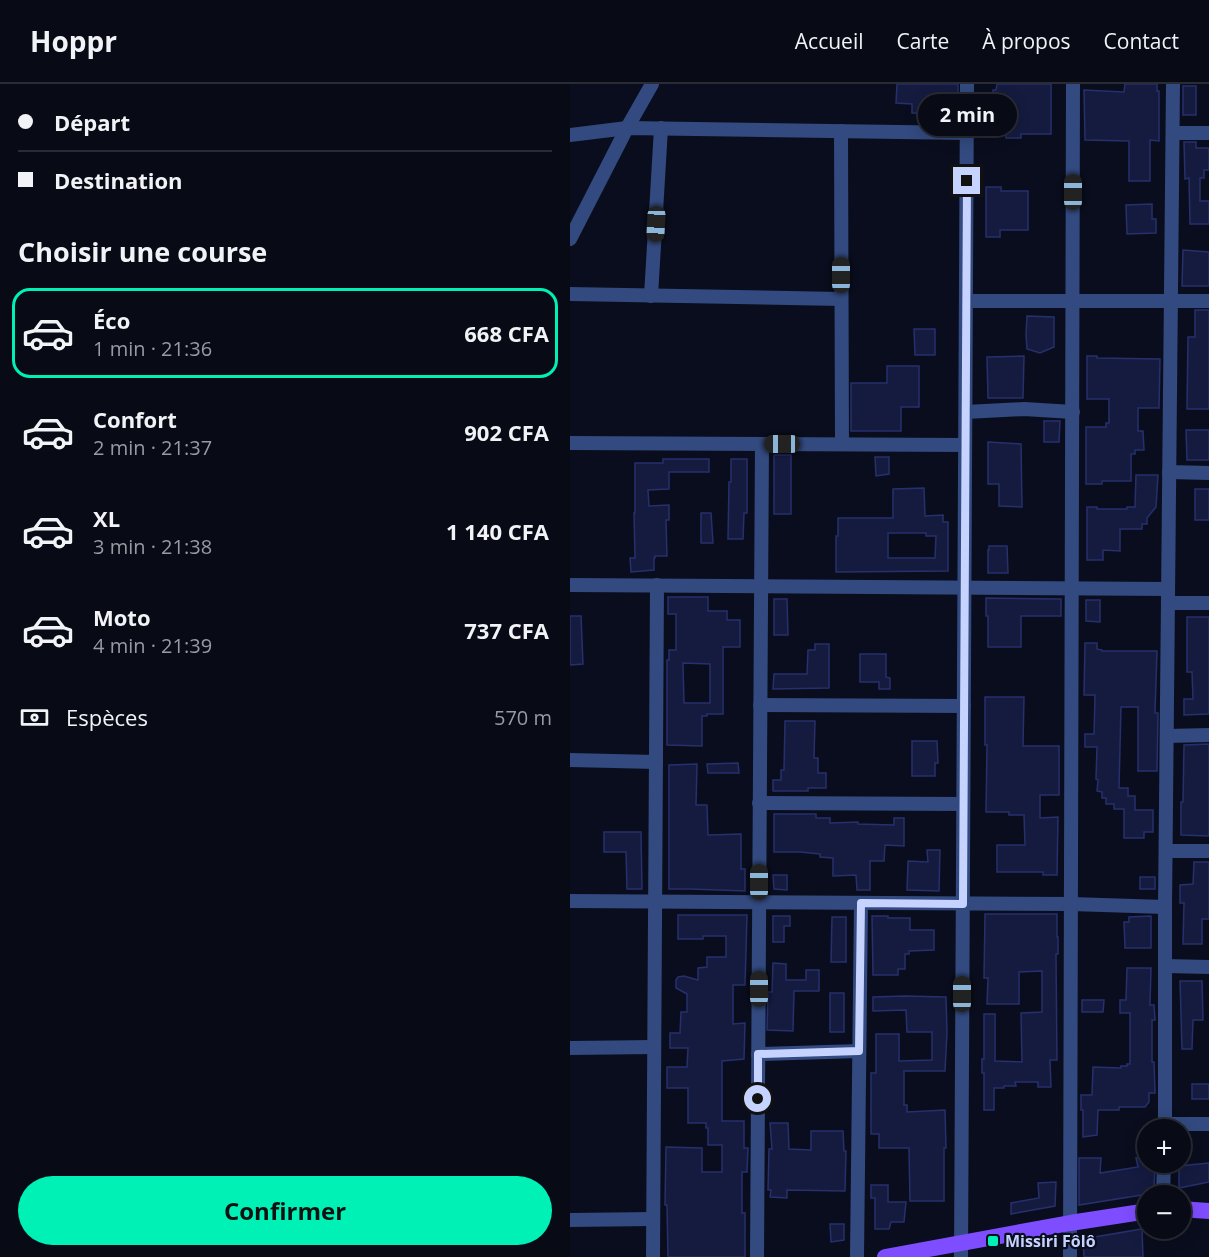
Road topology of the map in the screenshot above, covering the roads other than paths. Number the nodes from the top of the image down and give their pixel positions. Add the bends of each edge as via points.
1 (652, 84) edge
2 (967, 84) edge
3 (1073, 84) edge
4 (1173, 84) edge
5 (627, 128) junction
6 (661, 128) junction
7 (841, 131) junction
8 (1173, 133) junction
9 (1209, 133) edge
10 (967, 134) junction
11 (570, 135) edge
12 (570, 239) edge
13 (570, 294) edge
14 (651, 296) junction
15 (841, 299) junction
16 (966, 301) junction
17 (1073, 301) junction
18 (1171, 301) junction
19 (1209, 302) edge
20 (966, 411) junction
21 (1072, 412) junction
22 (570, 443) edge
23 (762, 444) junction
24 (842, 444) junction
25 (965, 445) junction
26 (1169, 472) junction
27 (1209, 473) edge
28 (570, 585) edge
29 (657, 585) junction
30 (761, 586) junction
31 (965, 587) junction
32 (1072, 588) junction
33 (1168, 596) junction
34 (1209, 603) edge
35 (760, 705) junction
36 (964, 706) junction
37 (1209, 735) edge
38 (1167, 736) junction
39 (570, 760) edge
40 (656, 762) junction
41 (759, 803) junction
42 (963, 804) junction
43 (1166, 851) junction
44 (1209, 851) edge
45 (570, 901) edge
46 (655, 901) junction
47 (759, 902) junction
48 (861, 903) junction
49 (963, 904) junction
50 (1071, 904) junction
51 (1165, 907) junction
52 (1165, 966) junction
53 (1209, 967) edge
54 (654, 1047) junction
55 (570, 1048) edge
56 (859, 1051) junction
57 (758, 1054) junction
58 (1165, 1119) edge
59 (1209, 1124) edge
60 (1191, 1125) edge
61 (1191, 1210) edge
62 (1209, 1211) edge
63 (1137, 1213) edge
64 (653, 1219) junction
65 (570, 1220) edge
66 (1071, 1223) junction
67 (961, 1250) edge
68 (653, 1257) edge
69 (757, 1257) edge
70 (857, 1257) edge
71 (885, 1257) edge
72 (1070, 1257) edge

1 - 5 street
2 - 10 street
3 - 17 street
4 - 8 street
5 - 6 street
5 - 11 street
5 - 12 street
6 - 7 street
6 - 14 street
7 - 10 street
7 - 15 street
8 - 9 street
8 - 18 street
10 - 16 street
13 - 14 street
14 - 15 street
15 - 24 street
16 - 17 street
16 - 20 street
17 - 18 street
17 - 21 street
18 - 19 street
18 - 26 street
20 - 21 street
20 - 25 street
21 - 32 street
22 - 23 street
23 - 24 street
23 - 30 street
24 - 25 street
25 - 31 street
26 - 27 street
26 - 33 street
28 - 29 street
29 - 30 street
29 - 40 street
30 - 31 street
30 - 35 street
31 - 32 street
31 - 36 street
32 - 33 street
32 - 50 street
33 - 34 street
33 - 38 street
35 - 36 street
35 - 41 street
36 - 42 street
37 - 38 street
38 - 43 street
39 - 40 street
40 - 46 street
41 - 42 street
41 - 47 street
42 - 49 street
43 - 44 street
43 - 51 street
45 - 46 street
46 - 47 street
46 - 54 street
47 - 48 street
47 - 57 street
48 - 49 street
48 - 56 street
49 - 50 street
49 - 67 street
50 - 51 street
50 - 66 street
51 - 52 street
52 - 53 street
52 - 58 street
54 - 55 street
54 - 64 street
56 - 57 street
56 - 70 street
57 - 69 street
59 - 60 street
61 - 62 main road
63 - 66 main road
64 - 65 street
64 - 68 street
66 - 67 main road
66 - 72 street
67 - 71 main road

